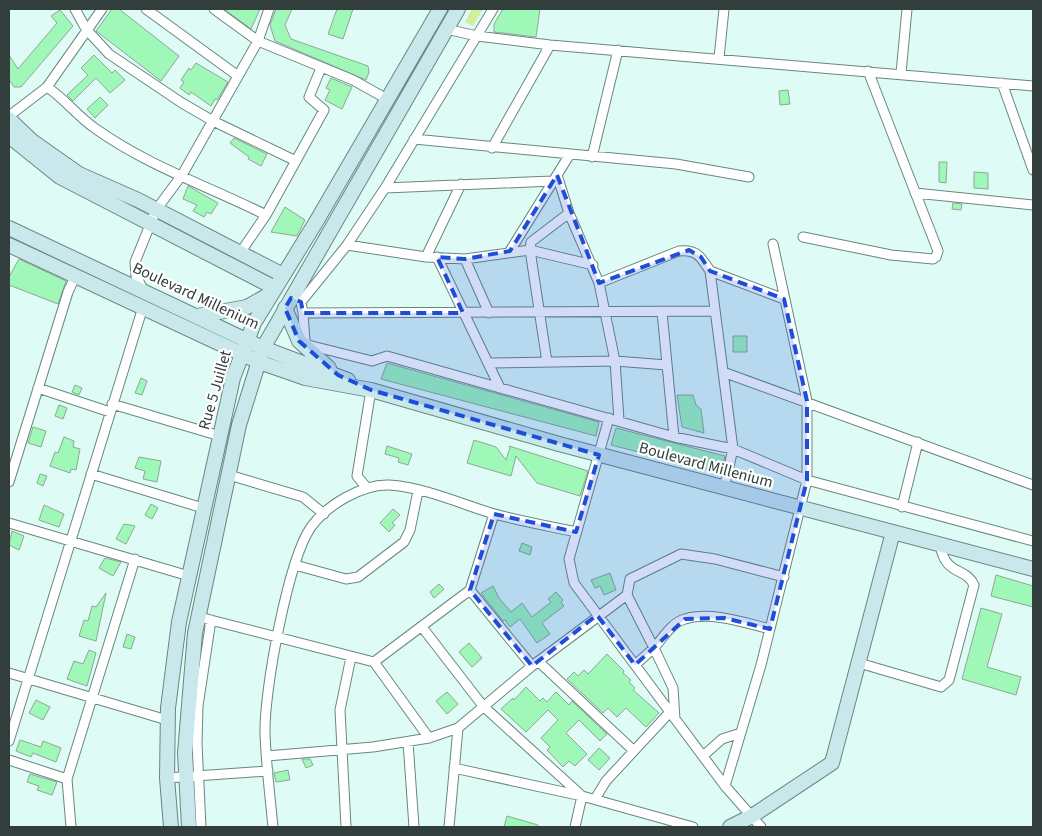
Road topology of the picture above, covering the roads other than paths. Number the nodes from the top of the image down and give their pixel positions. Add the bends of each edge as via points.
1 (74, 9) edge
2 (102, 9) edge
3 (146, 9) edge
4 (214, 9) edge
5 (269, 9) edge
6 (440, 9) edge
7 (458, 9) edge
8 (493, 9) edge
9 (724, 9) edge
10 (907, 9) edge
11 (446, 29) junction
12 (86, 30) junction
13 (477, 36) junction
14 (258, 42) junction
15 (550, 44) junction
16 (618, 50) junction
17 (719, 58) junction
18 (321, 68) junction
19 (868, 71) junction
20 (901, 73) junction
21 (238, 76) junction
22 (1002, 83) junction
23 (1033, 86) edge
24 (47, 87) junction
25 (387, 99) junction
26 (9, 117) edge
27 (213, 121) junction
28 (9, 136) edge
29 (414, 140) junction
30 (492, 148) junction
31 (1029, 149) edge
32 (570, 154) junction
33 (592, 157) junction
34 (296, 161) junction
35 (1033, 170) edge
36 (182, 175) junction
37 (749, 177) dead end
38 (555, 178) junction
39 (462, 184) junction
40 (385, 188) junction
41 (915, 193) junction
42 (1033, 205) edge
43 (156, 210) junction
44 (569, 213) junction
45 (266, 215) junction
46 (151, 224) junction
47 (9, 228) edge
48 (803, 237) dead end
49 (773, 244) dead end
50 (9, 245) edge
51 (347, 245) junction
52 (530, 250) junction
53 (510, 251) junction
54 (240, 253) junction
55 (426, 257) junction
56 (437, 257) junction
57 (466, 259) junction
58 (592, 265) junction
59 (710, 271) junction
60 (283, 275) junction
61 (75, 277) junction
62 (599, 283) junction
63 (274, 290) junction
64 (144, 291) junction
65 (784, 299) junction
66 (293, 303) junction
67 (143, 307) junction
68 (714, 311) junction
69 (538, 312) junction
70 (604, 312) junction
71 (662, 312) junction
72 (303, 313) junction
73 (463, 313) junction
74 (489, 313) junction
75 (198, 316) junction
76 (248, 340) junction
77 (264, 348) junction
78 (242, 354) junction
79 (615, 361) junction
80 (259, 362) junction
81 (547, 362) junction
82 (488, 363) junction
83 (667, 365) junction
84 (723, 372) junction
85 (338, 375) junction
86 (38, 388) junction
87 (500, 388) junction
88 (371, 390) junction
89 (807, 401) junction
90 (111, 408) junction
91 (609, 418) junction
92 (619, 420) junction
93 (220, 436) junction
94 (674, 437) junction
95 (918, 442) junction
96 (733, 449) junction
97 (599, 455) junction
98 (91, 474) junction
99 (229, 475) junction
100 (807, 480) junction
101 (9, 482) edge
102 (1033, 485) edge
103 (367, 488) junction
104 (724, 488) junction
105 (418, 491) junction
106 (902, 507) junction
107 (203, 508) junction
108 (801, 508) junction
109 (324, 514) junction
110 (494, 514) junction
111 (9, 523) edge
112 (576, 532) junction
113 (893, 532) junction
114 (70, 540) junction
115 (1033, 541) edge
116 (940, 544) junction
117 (135, 559) junction
118 (295, 566) junction
119 (1033, 569) edge
120 (189, 576) junction
121 (784, 577) junction
122 (470, 590) junction
123 (627, 595) junction
124 (597, 616) junction
125 (205, 618) junction
126 (422, 627) junction
127 (770, 629) junction
128 (278, 638) junction
129 (654, 648) junction
130 (351, 657) junction
131 (374, 662) junction
132 (859, 663) junction
133 (536, 664) junction
134 (635, 665) junction
135 (9, 673) edge
136 (28, 679) junction
137 (93, 700) junction
138 (483, 706) junction
139 (673, 716) junction
140 (168, 720) junction
141 (458, 728) junction
142 (741, 733) junction
143 (429, 738) junction
144 (9, 741) edge
145 (408, 742) junction
146 (341, 749) junction
147 (634, 751) junction
148 (267, 756) junction
149 (703, 756) junction
150 (9, 760) edge
151 (454, 768) junction
152 (268, 772) junction
153 (167, 778) junction
154 (192, 778) junction
155 (67, 779) junction
156 (725, 786) junction
157 (582, 796) junction
158 (595, 799) junction
159 (756, 822) edge
160 (71, 827) edge
161 (171, 827) edge
162 (189, 827) edge
163 (202, 827) edge
164 (273, 827) edge
165 (346, 827) edge
166 (414, 827) edge
167 (449, 827) edge
168 (575, 827) edge
169 (693, 827) edge
170 (730, 827) edge

1 - 12 street
2 - 12 street
3 - 21 street
4 - 14 street
5 - 14 street
6 - 25 main road, Rue 5 Juillet
7 - 11 main road, Rue 5 Juillet
8 - 13 street
9 - 17 street
10 - 20 street
11 - 13 street
11 - 66 main road, Rue 5 Juillet
12 - 24 street
12 - 27 street via 109,54
13 - 15 street
13 - 29 street
14 - 18 street
14 - 21 street
15 - 16 street
15 - 30 street
16 - 17 street
16 - 33 street
17 - 19 street
18 - 25 street via 353,80
18 - 34 street via 309,97 324,110
19 - 20 street
19 - 41 street
20 - 22 street
21 - 27 street
22 - 23 street
22 - 31 street
24 - 26 street
24 - 36 street via 95,128
25 - 60 main road, Rue 5 Juillet
26 - 43 main road via 32,140 79,174
27 - 34 street
27 - 36 street
28 - 46 main road via 60,177
29 - 30 street
29 - 40 street
30 - 32 street
31 - 35 street
32 - 33 street
32 - 38 street
33 - 37 street via 676,164
34 - 45 street
36 - 43 street
36 - 45 street
38 - 39 street
38 - 44 street
38 - 53 street
39 - 40 street
39 - 55 street
40 - 51 street
41 - 42 street
41 - 48 street via 938,251 933,259 891,255
43 - 46 street
43 - 54 main road
44 - 52 street via 532,239
44 - 58 street
45 - 54 street
46 - 63 main road
46 - 64 street via 135,262 136,276
47 - 64 main road, Boulevard Millenium
49 - 65 street
50 - 61 main road, Boulevard Millenium
51 - 55 street
51 - 66 street
52 - 53 street
52 - 58 street
52 - 69 street
53 - 57 street
54 - 60 main road
55 - 56 street
56 - 57 street
56 - 73 street
57 - 74 street
58 - 62 street
59 - 62 street via 701,257 689,250 679,251
59 - 65 street
59 - 68 street
60 - 63 main road, Rue 5 Juillet
61 - 67 main road, Boulevard Millenium
61 - 86 street
62 - 70 street
63 - 75 main road via 247,307
63 - 76 main road, Rue 5 Juillet via 254,323
64 - 75 main road, Boulevard Millenium
65 - 89 street
66 - 72 street
66 - 77 main road, Rue 5 Juillet
66 - 85 main road via 299,341
67 - 78 main road, Boulevard Millenium
67 - 90 street
68 - 71 street
68 - 84 street
69 - 70 street
69 - 74 street
69 - 81 street
70 - 71 street
70 - 79 street
71 - 83 street
72 - 73 street
72 - 87 street via 308,346 372,362 387,356
73 - 74 street
73 - 82 street
75 - 76 main road, Boulevard Millenium
76 - 77 main road, Boulevard Millenium
76 - 78 main road, Rue 5 Juillet
77 - 80 main road, Rue 5 Juillet
77 - 85 main road, Boulevard Millenium
78 - 80 main road, Boulevard Millenium
78 - 93 main road, Rue 5 Juillet
79 - 81 street
79 - 83 street
79 - 92 street
80 - 88 main road, Boulevard Millenium via 305,378
80 - 99 main road, Rue 5 Juillet via 239,425
81 - 82 street
82 - 87 street
83 - 94 street
84 - 89 street
84 - 96 street
85 - 88 main road, Boulevard Millenium
86 - 90 street
86 - 101 street
87 - 91 street
88 - 97 main road, Boulevard Millenium
88 - 103 street via 357,476
89 - 95 street
89 - 100 street
90 - 93 street
90 - 98 street
91 - 92 street
91 - 97 street
92 - 94 street
93 - 107 main road, Rue 5 Juillet
94 - 96 street
95 - 102 street
95 - 106 street
96 - 100 street
96 - 104 street
97 - 104 main road, Boulevard Millenium
97 - 112 street
98 - 107 street
98 - 114 street
99 - 109 street via 304,497
99 - 125 main road, Rue 5 Juillet
100 - 106 street
100 - 108 street
103 - 105 street via 389,486
103 - 109 street
104 - 108 main road, Boulevard Millenium
105 - 110 street
105 - 118 street via 410,530 404,542 358,577 346,579
106 - 115 street
107 - 120 main road, Rue 5 Juillet
108 - 113 main road, Boulevard Millenium
108 - 121 street
109 - 118 street via 312,526
110 - 112 street
110 - 122 street
111 - 114 street
112 - 124 street via 570,559 574,583
113 - 116 main road, Boulevard Millenium
113 - 132 main road
114 - 117 street
114 - 136 street
116 - 119 main road, Boulevard Millenium
116 - 132 street via 943,558 949,566 969,578 974,585 952,673 946,684 941,686
117 - 120 street
117 - 137 street
118 - 128 street
120 - 140 main road, Rue 5 Juillet
121 - 123 street via 715,559 681,554 630,579
121 - 127 street
122 - 126 street
122 - 133 street
123 - 124 street
123 - 129 street
124 - 133 street
124 - 134 street
125 - 128 street
125 - 154 main road, Rue 5 Juillet via 190,694
126 - 131 street
126 - 138 street
127 - 129 street via 724,618 685,619
127 - 142 street
128 - 130 street
128 - 148 street via 267,694
129 - 134 street
129 - 139 street via 673,688
130 - 131 street
130 - 146 street via 340,710
131 - 143 street
132 - 159 main road via 832,762
133 - 138 street
133 - 147 street
134 - 139 street
135 - 136 street
136 - 137 street
136 - 144 street
137 - 140 street
137 - 155 street
138 - 141 street
138 - 157 street
139 - 147 street
139 - 149 street
140 - 153 main road, Rue 5 Juillet
141 - 143 street
141 - 151 street
142 - 149 street via 722,739
142 - 156 street
143 - 145 street
145 - 146 street
145 - 166 street
146 - 148 street
146 - 165 street
147 - 158 street via 606,781
148 - 152 street
149 - 156 street
150 - 155 street
151 - 157 street
151 - 167 street
152 - 154 street
152 - 164 street
153 - 154 street
153 - 161 main road, Rue 5 Juillet
154 - 162 main road, Rue 5 Juillet
154 - 163 street
155 - 160 street
156 - 159 street
157 - 158 street
157 - 168 street
158 - 169 street
159 - 170 main road

